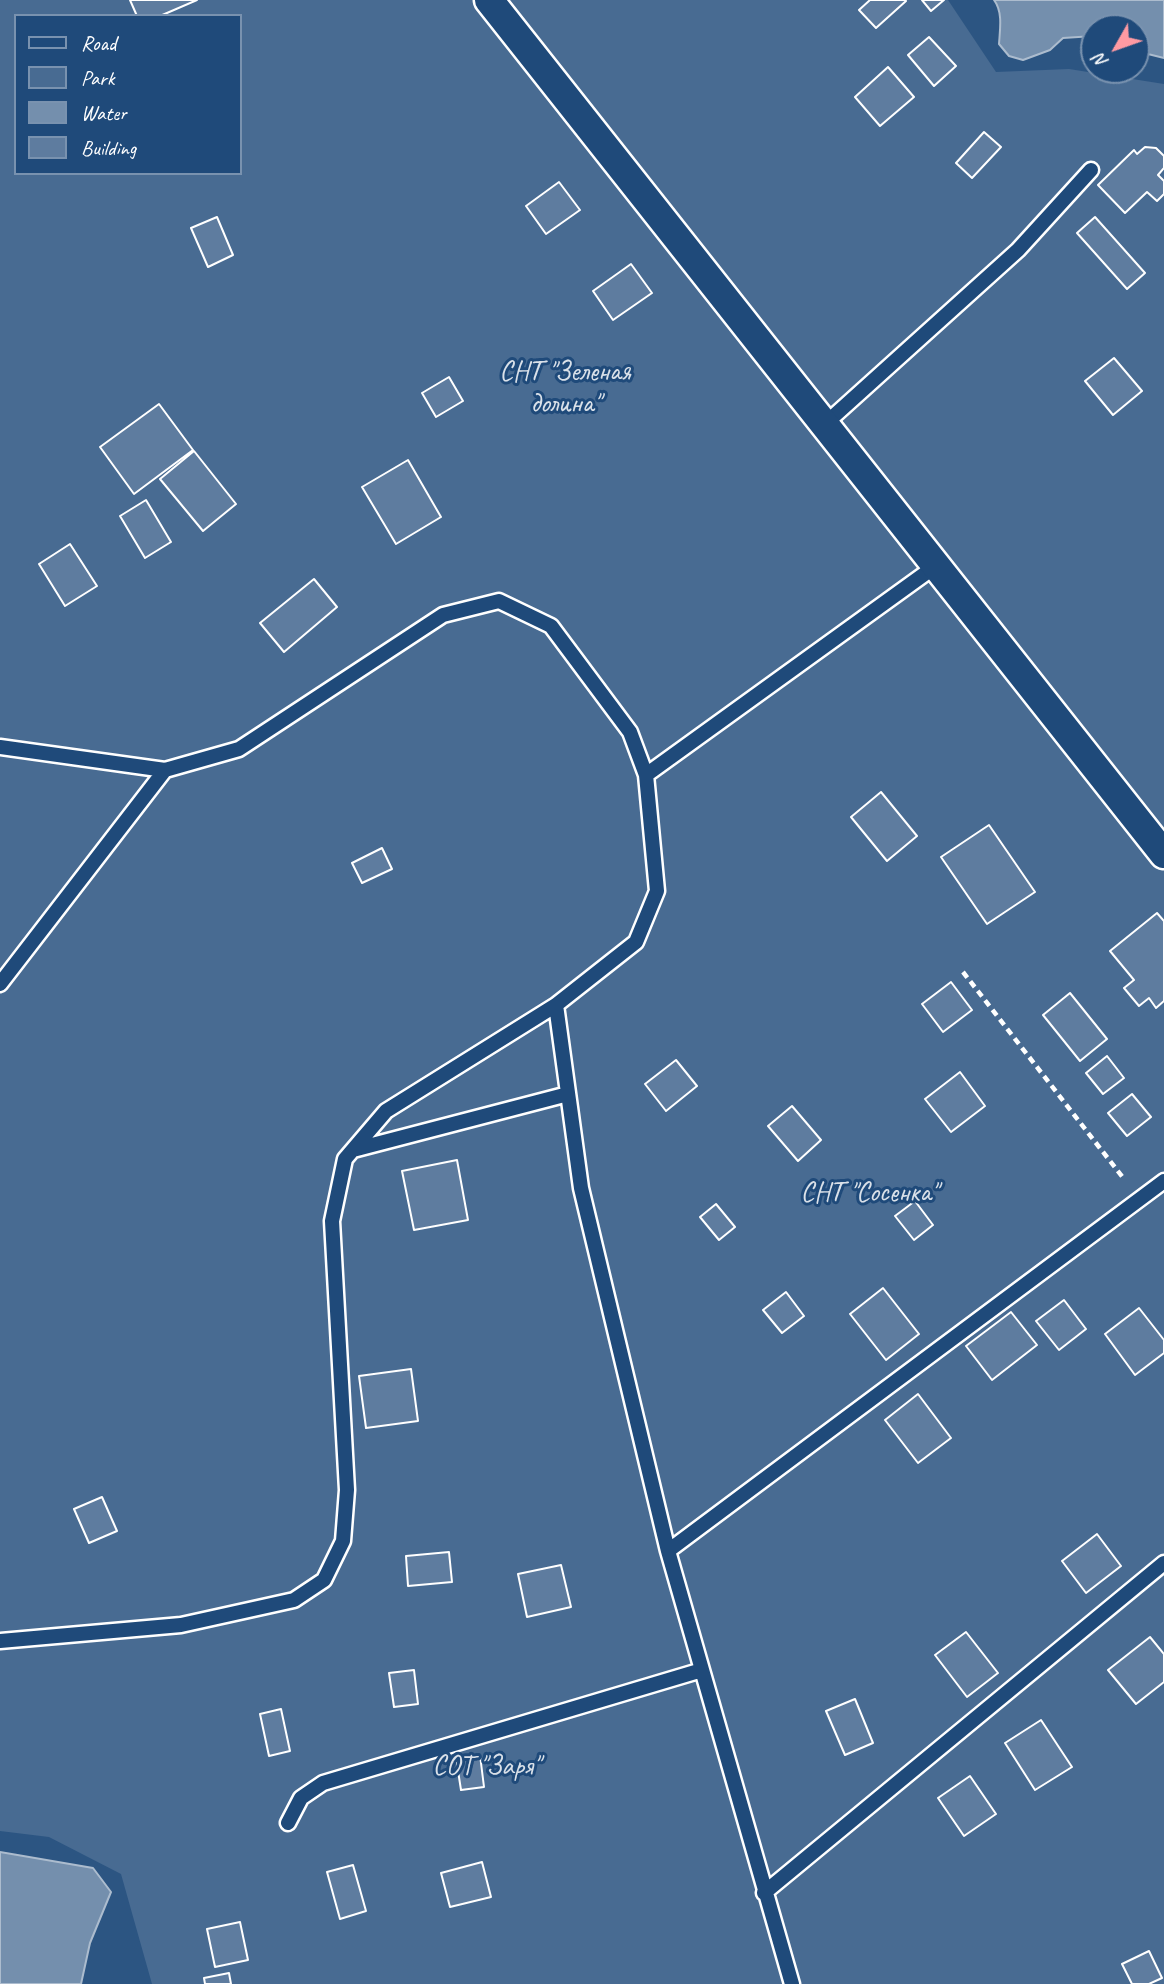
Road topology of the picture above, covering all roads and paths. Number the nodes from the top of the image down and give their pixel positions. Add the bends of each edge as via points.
1 (489, 0) edge
2 (1091, 170) dead end
3 (825, 424) junction
4 (937, 565) junction
5 (0, 747) edge
6 (165, 771) junction
7 (646, 775) junction
8 (1164, 854) edge
9 (964, 972) dead end
10 (0, 984) edge
11 (556, 1005) junction
12 (568, 1094) junction
13 (353, 1150) junction
14 (1164, 1181) edge
15 (1140, 1199) junction
16 (668, 1550) junction
17 (1164, 1563) edge
18 (0, 1641) edge
19 (702, 1670) junction
20 (288, 1823) dead end
21 (764, 1893) junction
22 (792, 1984) edge

1 - 3 street
2 - 3 lane via 1018,250
3 - 4 street
4 - 7 lane
4 - 8 street
5 - 6 lane
6 - 7 lane via 239,749 443,615 499,601 551,626 630,732
6 - 10 lane
7 - 11 lane via 657,891 635,942
9 - 15 path
11 - 12 lane
11 - 13 lane via 386,1111
12 - 13 lane
12 - 16 lane via 581,1188
13 - 18 lane via 345,1159 332,1221 347,1490 343,1541 324,1580 294,1600 181,1625
14 - 15 lane
15 - 16 lane
16 - 19 lane
17 - 21 lane
19 - 20 lane via 323,1783 301,1798
19 - 21 lane
21 - 22 lane

